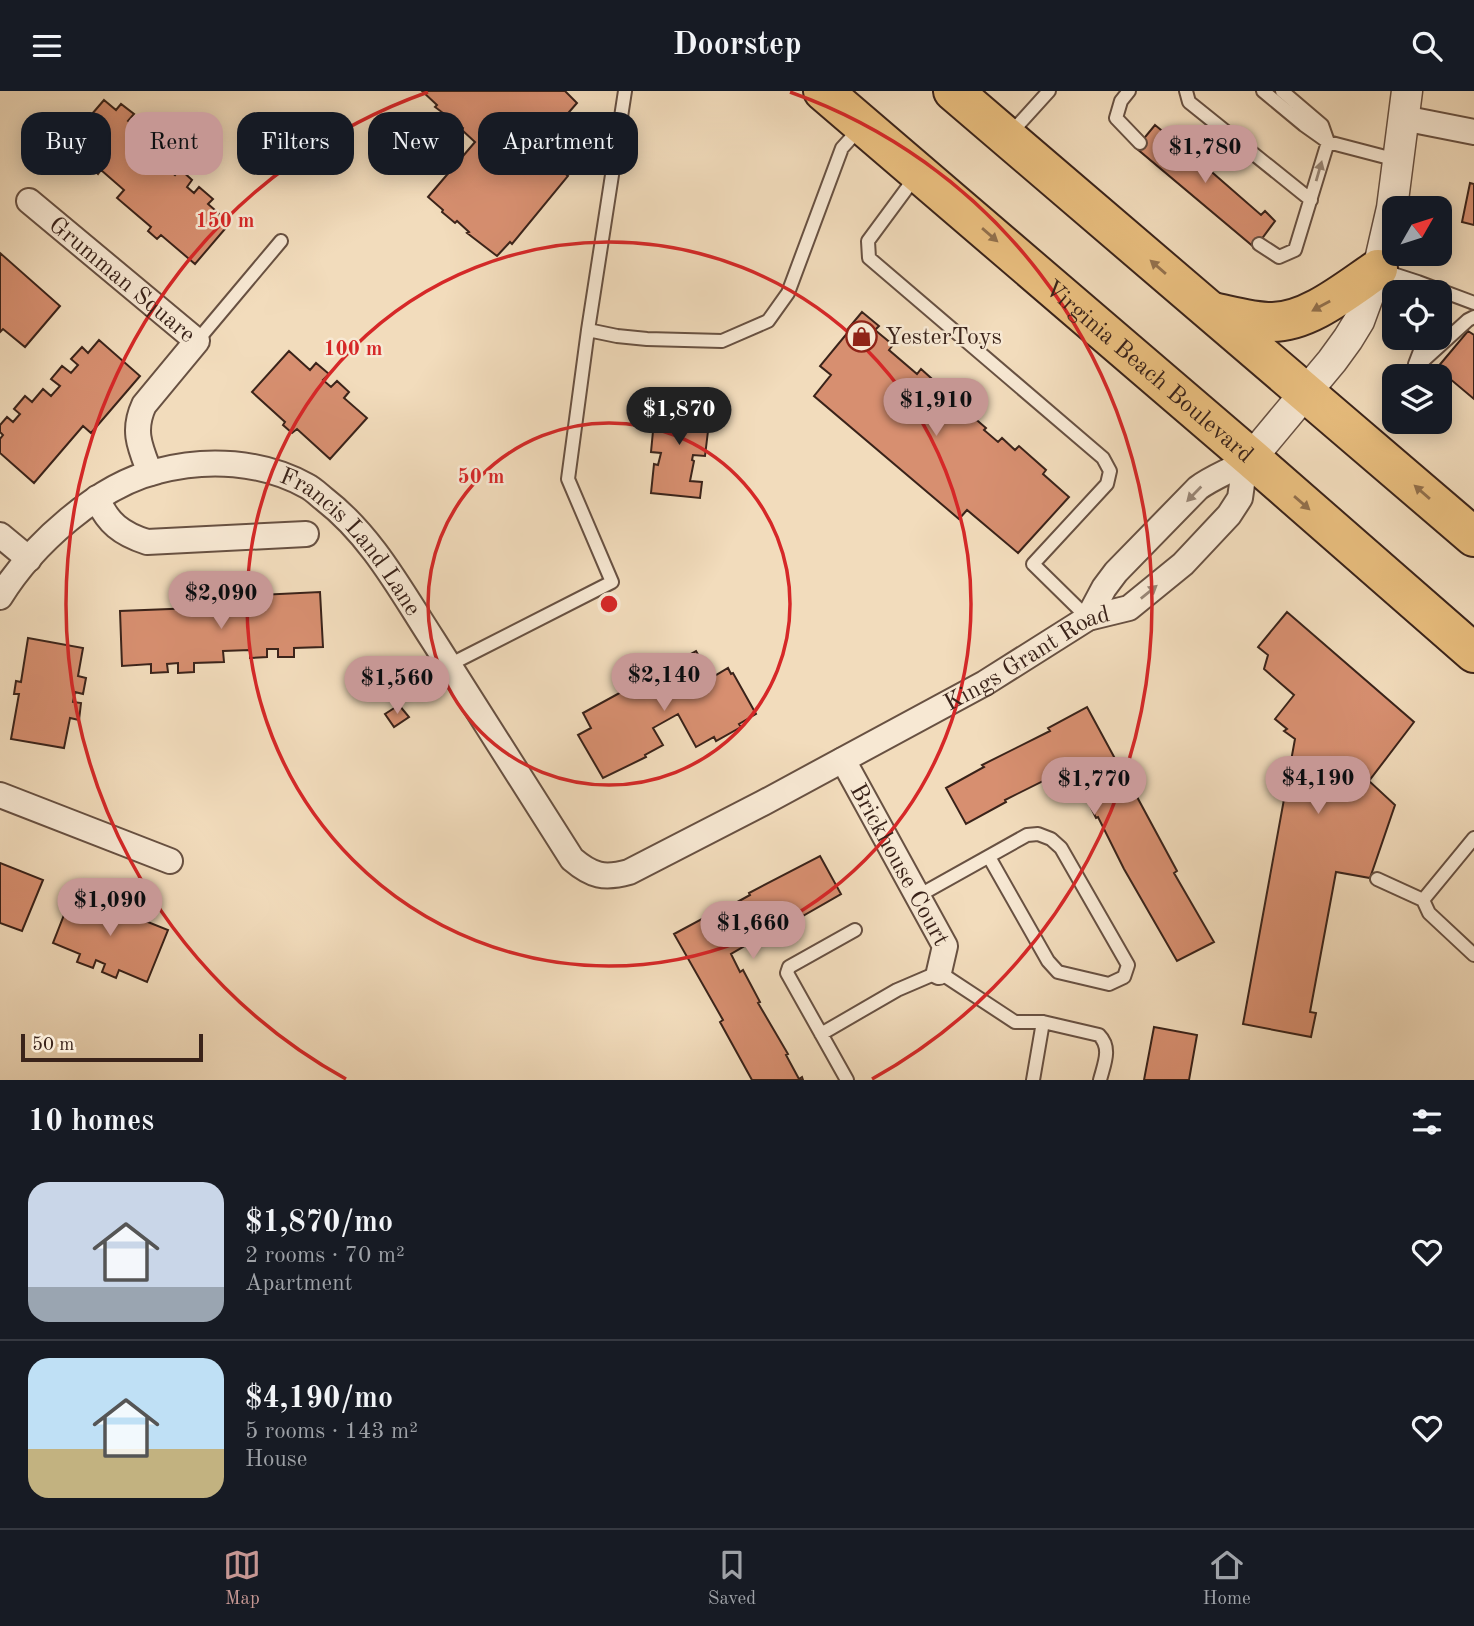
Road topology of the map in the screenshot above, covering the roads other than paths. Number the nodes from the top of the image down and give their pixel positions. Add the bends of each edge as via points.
1 (625, 91) edge
2 (823, 91) edge
3 (953, 91) edge
4 (1049, 91) edge
5 (1129, 91) edge
6 (1186, 91) edge
7 (1263, 91) edge
8 (1282, 91) edge
9 (1405, 104) edge
10 (862, 125) junction
11 (1474, 132) edge
12 (1007, 137) junction
13 (1328, 142) junction
14 (1140, 143) dead end
15 (1399, 160) junction
16 (918, 173) junction
17 (1311, 200) junction
18 (29, 201) dead end
19 (281, 241) dead end
20 (1259, 244) dead end
21 (1378, 269) junction
22 (1404, 280) edge
23 (1452, 296) edge
24 (1474, 303) edge
25 (1210, 312) junction
26 (1474, 317) edge
27 (589, 330) junction
28 (197, 341) junction
29 (1422, 364) edge
30 (1306, 394) junction
31 (1251, 458) junction
32 (150, 473) junction
33 (97, 498) junction
34 (306, 534) dead end
35 (0, 535) edge
36 (1474, 537) edge
37 (29, 559) junction
38 (0, 597) edge
39 (1088, 618) junction
40 (1474, 653) edge
41 (449, 665) junction
42 (843, 760) junction
43 (0, 795) edge
44 (723, 824) joint
45 (1474, 838) edge
46 (989, 857) junction
47 (170, 861) dead end
48 (1377, 879) dead end
49 (918, 896) junction
50 (1423, 899) junction
51 (855, 930) dead end
52 (1474, 955) edge
53 (939, 972) junction
54 (1042, 1022) junction
55 (821, 1034) junction
56 (847, 1080) edge
57 (1032, 1080) edge
58 (1100, 1080) edge

1 - 27 lane
2 - 10 main road, Virginia Beach Boulevard
3 - 12 main road
4 - 12 lane
5 - 14 lane via 1116,118
6 - 17 lane via 1189,102
7 - 13 lane
8 - 13 lane via 1322,125
9 - 11 street
9 - 15 street, Kings Grant Road
10 - 16 main road, Virginia Beach Boulevard
10 - 27 lane via 842,148 788,293 768,321 722,341 647,339
25 -> 12 main road
13 - 15 lane
17 -> 13 lane
15 - 21 street, Kings Grant Road
16 -> 31 main road, Virginia Beach Boulevard
16 - 39 lane via 868,241 869,258 1103,458 1111,471 1107,484 1033,564
17 - 20 lane via 1295,250 1279,257
18 - 28 street, Grumman Square
19 - 28 lane
21 - 22 lane
21 -> 25 main road via 1337,297 1290,320 1273,322
21 - 30 street, Kings Grant Road via 1359,321
23 - 24 lane
25 - 30 main road
26 - 29 lane
27 - 41 lane via 568,479 612,582
28 - 32 street, Grumman Square via 138,417 139,444
30 - 31 street, Kings Grant Road
36 -> 30 main road
31 -> 39 street via 1198,488 1116,572
39 -> 31 street, Kings Grant Road via 1129,608 1183,564 1234,509
31 -> 40 main road, Virginia Beach Boulevard
32 - 33 street, Francis Land Lane
32 - 41 street, Francis Land Lane via 181,465 243,465 308,486 365,538
33 - 34 street via 114,525 147,542
33 - 37 street, Francis Land Lane
35 - 37 street
37 - 38 street, Francis Land Lane
39 - 42 street, Kings Grant Road via 985,683
41 - 44 street, Francis Land Lane via 572,859 585,870 600,876 629,872
42 - 44 street, Kings Grant Road
42 - 49 street, Brickhouse Court
43 - 47 street
45 - 50 lane
46 - 46 lane via 1027,835 1051,839 1128,965 1124,977 1109,984 1058,972
46 - 49 lane
48 - 50 lane
49 - 53 street, Brickhouse Court via 945,946
50 - 52 lane via 1429,913
51 - 55 lane via 789,967 787,973
53 - 54 lane via 1015,1023
53 - 55 lane via 897,990
54 - 57 lane
54 - 58 lane via 1099,1035 1107,1049
55 - 56 lane

